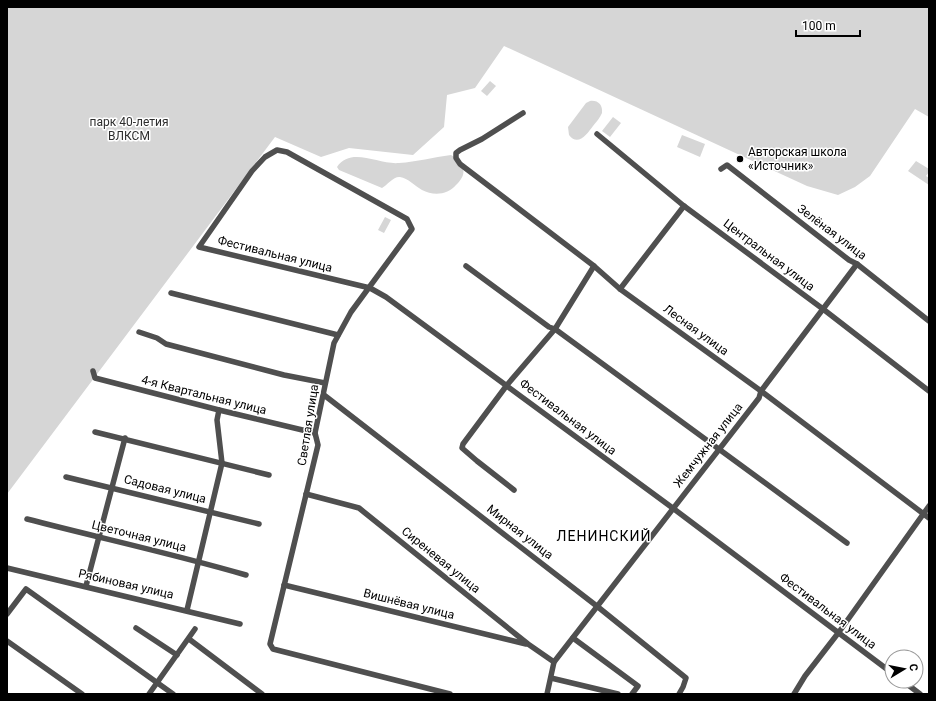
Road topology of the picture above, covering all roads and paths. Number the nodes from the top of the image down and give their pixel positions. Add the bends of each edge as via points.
1 (523, 113) dead end
2 (597, 134) dead end
3 (721, 169) dead end
4 (684, 206) junction
5 (199, 247) joint
6 (857, 264) junction
7 (466, 266) dead end
8 (594, 266) junction
9 (370, 288) junction
10 (620, 288) junction
11 (171, 293) dead end
12 (823, 308) junction
13 (929, 321) edge
14 (555, 329) junction
15 (139, 332) dead end
16 (338, 335) junction
17 (93, 372) dead end
18 (326, 382) junction
19 (507, 385) junction
20 (761, 391) junction
21 (929, 391) edge
22 (324, 395) junction
23 (219, 410) junction
24 (95, 432) dead end
25 (315, 433) junction
26 (125, 438) junction
27 (719, 450) junction
28 (222, 464) junction
29 (269, 475) dead end
30 (66, 477) dead end
31 (111, 487) junction
32 (514, 490) dead end
33 (306, 494) junction
34 (929, 506) edge
35 (674, 509) junction
36 (211, 512) junction
37 (923, 514) junction
38 (929, 518) edge
39 (27, 519) dead end
40 (259, 524) dead end
41 (99, 538) junction
42 (847, 543) dead end
43 (198, 561) junction
44 (7, 568) edge
45 (246, 575) dead end
46 (284, 585) junction
47 (86, 586) junction
48 (598, 606) junction
49 (187, 610) junction
50 (7, 614) edge
51 (240, 624) dead end
52 (136, 628) dead end
53 (195, 629) dead end
54 (838, 632) junction
55 (189, 638) junction
56 (573, 638) junction
57 (7, 641) edge
58 (528, 644) junction
59 (177, 655) junction
60 (554, 662) junction
61 (884, 667) edge
62 (551, 678) junction
63 (157, 682) junction
64 (82, 694) edge
65 (149, 694) edge
66 (173, 694) edge
67 (262, 694) edge
68 (450, 694) edge
69 (547, 694) edge
70 (618, 694) edge
71 (632, 694) edge
72 (678, 694) edge
73 (794, 694) edge

1 - 8 street, Лесная улица via 457,152 460,164
2 - 4 street, Центральная улица
3 - 6 street, Зелёная улица via 727,165
4 - 10 street
4 - 12 street, Центральная улица
5 - 9 street, Фестивальная улица
5 - 9 street, Светлая улица via 265,157 277,150 287,152 407,219 412,229
6 - 12 street, Жемчужная улица
6 - 13 street, Зелёная улица
7 - 14 street
8 - 10 street, Лесная улица
8 - 14 street
9 - 16 street, Светлая улица
9 - 19 street, Фестивальная улица
10 - 20 street, Лесная улица
11 - 16 street
12 - 20 street, Жемчужная улица
12 - 21 street, Центральная улица
14 - 19 street
14 - 27 street
15 - 18 street via 174,346 284,375
16 - 18 street, Светлая улица via 331,353
17 - 23 street, 4-я Квартальная улица via 95,378
18 - 22 street, Светлая улица
19 - 32 street via 462,448
19 - 35 street, Фестивальная улица
20 - 27 street, Жемчужная улица via 759,398
20 - 37 street, Лесная улица
22 - 25 street, Светлая улица
22 - 48 street, Мирная улица
23 - 25 street, 4-я Квартальная улица
23 - 28 street via 216,420
24 - 26 street
25 - 33 street, Светлая улица via 318,445
26 - 28 street
26 - 31 street
27 - 35 street, Жемчужная улица
27 - 42 street
28 - 29 street
28 - 36 street
30 - 31 street, Садовая улица
31 - 36 street, Садовая улица
31 - 41 street
33 - 46 street, Светлая улица
33 - 58 street, Сиреневая улица via 360,508
34 - 37 street
35 - 48 street, Жемчужная улица
35 - 54 street, Фестивальная улица
36 - 40 street, Садовая улица
36 - 43 street
37 - 38 street, Лесная улица
37 - 54 street
39 - 41 street, Цветочная улица
41 - 43 street, Цветочная улица
41 - 47 street
43 - 45 street, Цветочная улица
43 - 49 street
44 - 47 street, Рябиновая улица
46 - 58 street, Вишнёвая улица
46 - 68 street, Светлая улица via 270,644 273,649
47 - 49 street, Рябиновая улица
48 - 56 street, Жемчужная улица
48 - 72 street, Мирная улица via 686,678 684,687
49 - 51 street, Рябиновая улица
50 - 63 street via 26,589
52 - 59 street
53 - 55 street
54 - 61 street, Фестивальная улица
54 - 73 street
55 - 59 street
55 - 67 street
56 - 60 street, Жемчужная улица
56 - 71 street via 638,686
57 - 64 street
58 - 60 street, Сиреневая улица
59 - 63 street
60 - 62 street
62 - 69 street
62 - 70 street
63 - 65 street
63 - 66 street

